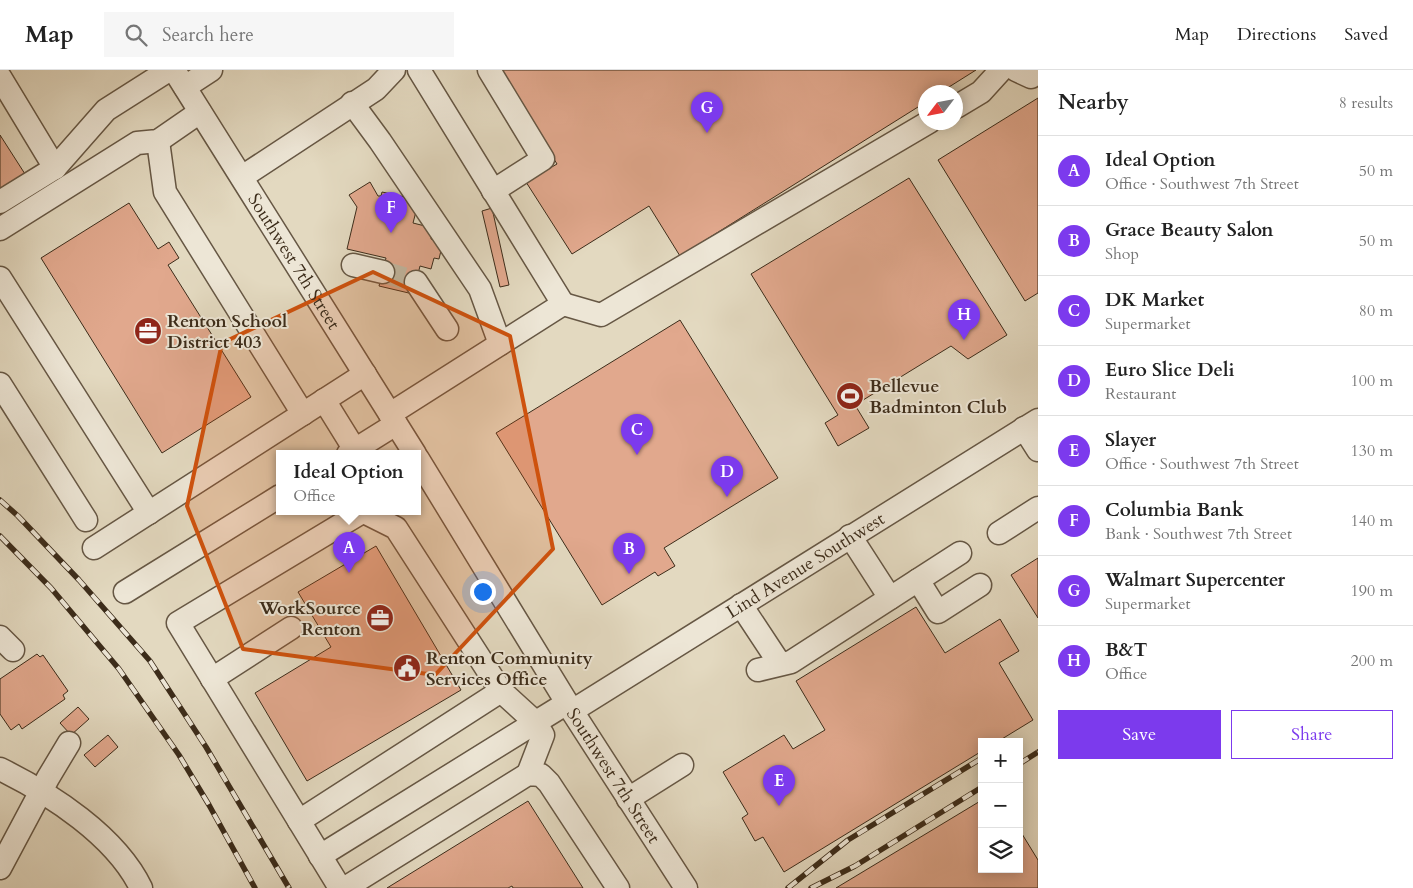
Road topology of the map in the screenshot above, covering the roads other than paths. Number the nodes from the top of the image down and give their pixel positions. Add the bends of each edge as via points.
1 (169, 70) edge
2 (211, 70) edge
3 (394, 70) edge
4 (419, 70) edge
5 (489, 70) edge
6 (1001, 70) edge
7 (0, 78) edge
8 (179, 79) edge
9 (352, 103) junction
10 (963, 103) edge
11 (200, 112) junction
12 (918, 128) edge
13 (158, 141) junction
14 (55, 168) junction
15 (242, 177) junction
16 (493, 191) junction
17 (0, 202) edge
18 (0, 229) edge
19 (353, 264) dead end
20 (383, 272) tunnel mouth
21 (0, 278) edge
22 (416, 282) tunnel mouth
23 (563, 304) junction
24 (447, 329) dead end
25 (500, 344) junction
26 (365, 374) junction
27 (0, 384) edge
28 (324, 400) junction
29 (303, 414) junction
30 (393, 419) junction
31 (1031, 424) edge
32 (351, 450) edge
33 (354, 450) edge
34 (412, 450) edge
35 (1038, 450) edge
36 (421, 463) edge
37 (276, 498) edge
38 (1038, 508) edge
39 (149, 513) junction
40 (358, 515) edge
41 (369, 515) edge
42 (86, 520) dead end
43 (999, 533) dead end
44 (850, 536) junction
45 (94, 548) dead end
46 (960, 553) dead end
47 (918, 580) junction
48 (980, 585) dead end
49 (124, 592) dead end
50 (890, 598) junction
51 (741, 605) junction
52 (291, 628) dead end
53 (780, 664) junction
54 (758, 670) dead end
55 (212, 679) junction
56 (501, 691) junction
57 (570, 707) junction
58 (536, 722) junction
59 (69, 743) dead end
60 (682, 765) dead end
61 (0, 769) edge
62 (528, 774) junction
63 (41, 792) junction
64 (628, 799) junction
65 (299, 820) junction
66 (320, 856) junction
67 (0, 868) edge
68 (141, 888) edge
69 (340, 888) edge
70 (345, 888) edge
71 (618, 888) edge
72 (686, 888) edge

1 - 14 street via 106,110
2 - 8 street
3 - 9 street via 376,89
4 - 16 street
5 - 16 street via 543,159
6 - 10 street via 981,92
7 - 14 street
8 - 11 street, Southwest 7th Street
9 - 15 street
9 - 25 street via 480,289
11 - 13 street
11 - 15 street, Southwest 7th Street
12 - 23 street via 601,315
13 - 18 street via 137,143
13 - 29 street via 165,192
14 - 17 street
15 - 26 street, Southwest 7th Street
16 - 23 street
19 - 20 street
21 - 39 street
22 - 24 street
23 - 25 street
25 - 30 street
26 - 28 street
26 - 30 street, Southwest 7th Street
27 - 42 street
28 - 29 street
28 - 32 street
29 - 39 street
30 - 33 street
30 - 34 street, Southwest 7th Street
31 - 35 street
31 - 44 street, Lind Avenue Southwest
36 - 57 street, Southwest 7th Street
37 - 49 street
38 - 43 street
39 - 45 street
40 - 55 street via 178,623
41 - 56 street via 396,528
44 - 50 street
44 - 51 street, Lind Avenue Southwest
46 - 47 street
47 - 48 street via 938,612
47 - 50 street
50 - 53 street via 791,662
51 - 53 street
51 - 57 street, Lind Avenue Southwest
52 - 55 street
53 - 54 street
55 - 65 street
56 - 58 street
56 - 65 street
57 - 58 street, Lind Avenue Southwest
57 - 64 street, Southwest 7th Street
58 - 62 street via 543,735
58 - 66 street, Lind Avenue Southwest
59 - 63 street
60 - 64 street
61 - 63 street
62 - 70 street
62 - 71 street via 541,776 549,783
63 - 67 street
63 - 68 street via 101,835 123,859
64 - 72 street, Southwest 7th Street
65 - 66 street
66 - 69 street

